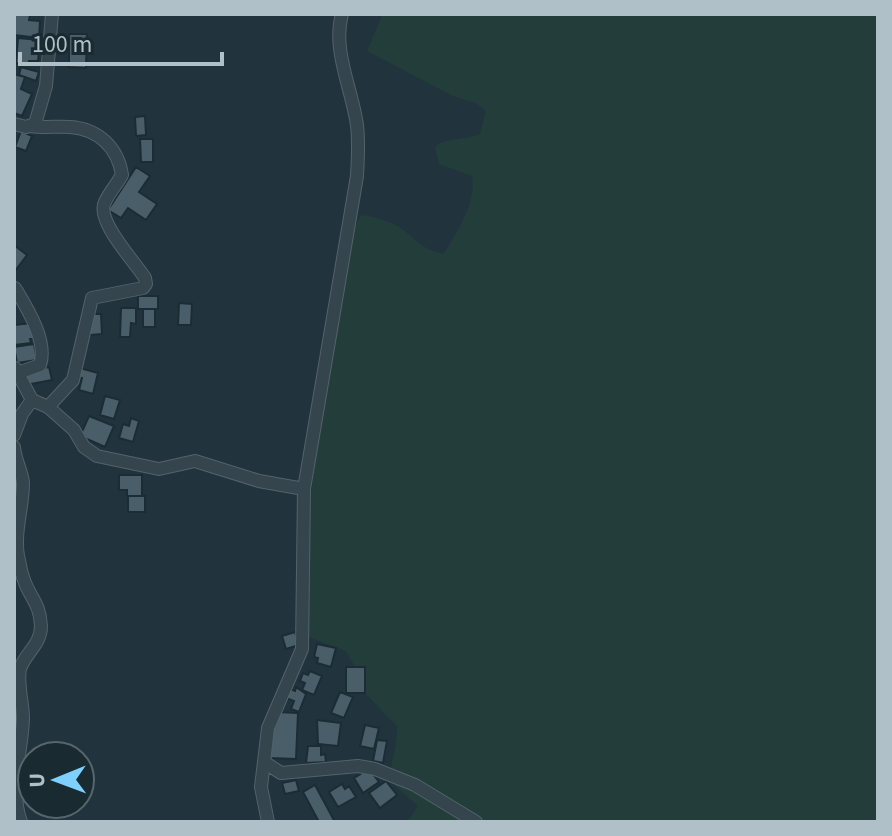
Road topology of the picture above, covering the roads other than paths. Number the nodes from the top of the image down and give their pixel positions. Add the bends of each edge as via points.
1 (52, 14) edge
2 (342, 14) edge
3 (14, 124) edge
4 (31, 126) junction
5 (14, 287) edge
6 (16, 369) edge
7 (32, 400) junction
8 (48, 407) junction
9 (14, 435) edge
10 (14, 447) edge
11 (304, 489) junction
12 (264, 762) junction
13 (21, 822) edge
14 (268, 822) edge
15 (476, 822) edge

1 - 4 street via 46,86
2 - 11 street via 339,48 357,126 357,176
3 - 4 street
4 - 8 street via 71,126 112,146 122,175 104,203 104,214 146,284 92,298 73,380
5 - 6 street via 28,310 42,354 40,365
6 - 7 street
7 - 8 street
7 - 9 street
8 - 11 street via 97,456 159,469 195,461
10 - 13 street via 23,478 18,552 41,629 20,670
11 - 12 street via 302,649 268,728
12 - 14 street via 261,787
12 - 15 street via 281,773 375,769 415,785

